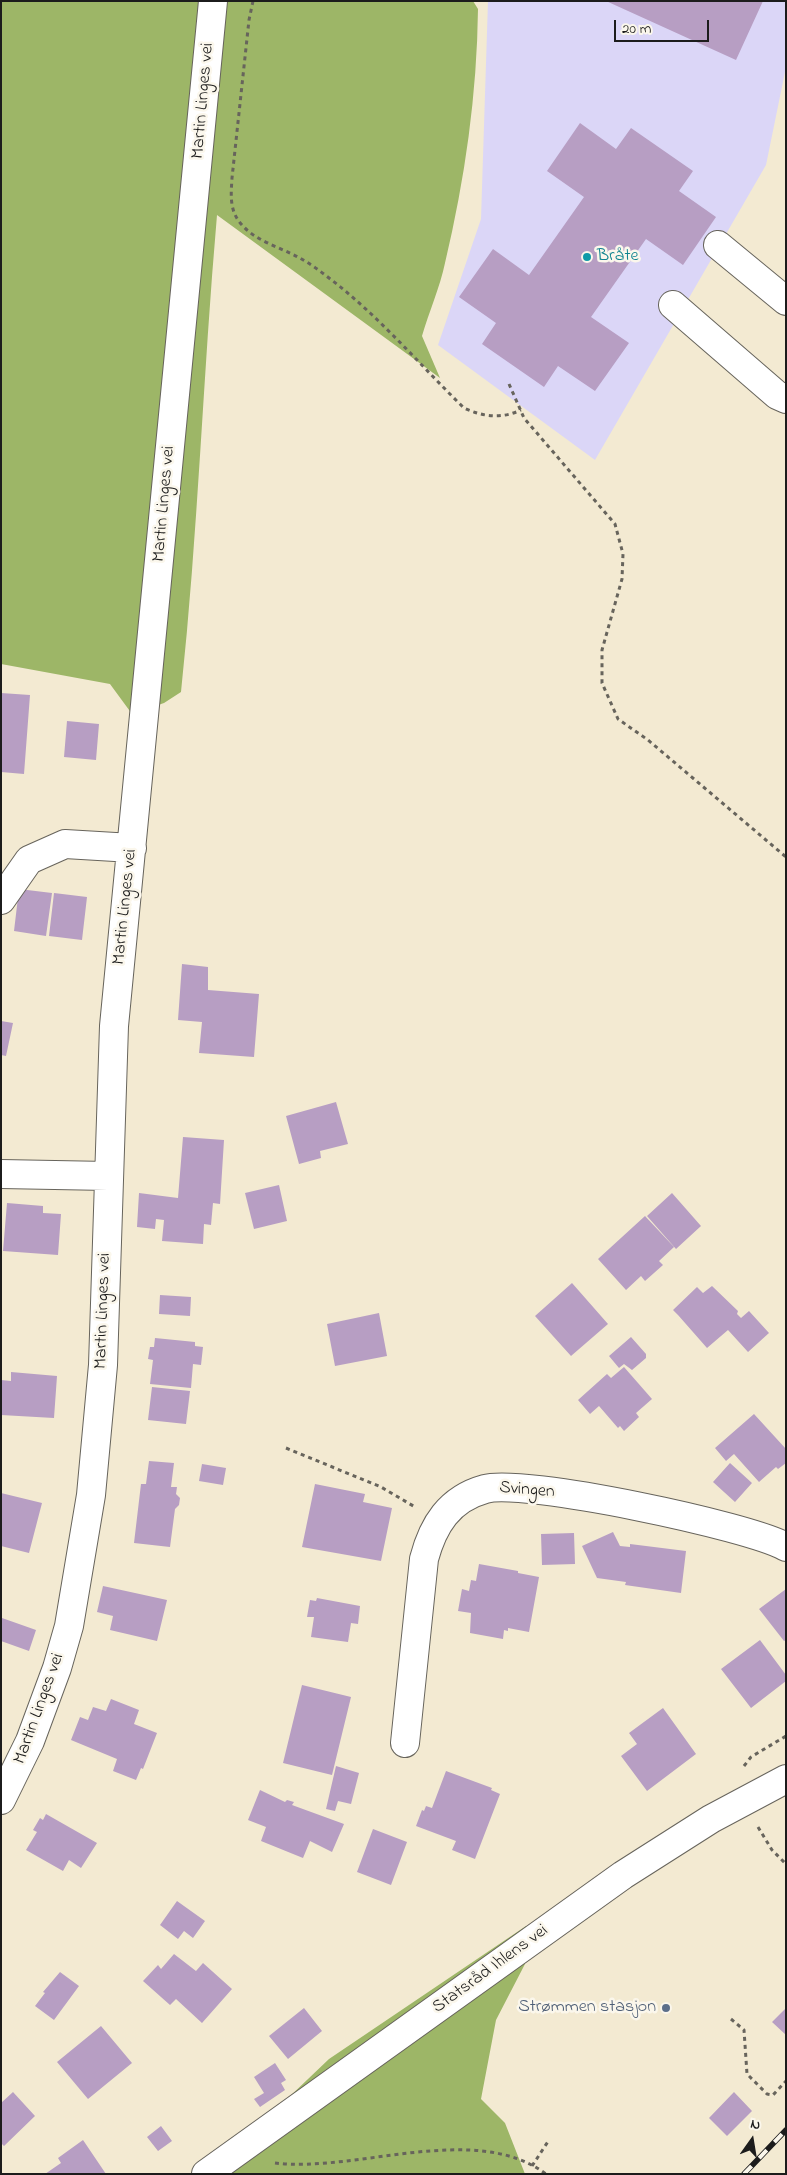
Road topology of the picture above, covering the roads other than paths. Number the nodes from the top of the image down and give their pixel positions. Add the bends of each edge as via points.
1 (213, 1) edge
2 (718, 245) dead end
3 (786, 301) edge
4 (673, 305) dead end
5 (786, 399) edge
6 (132, 848) junction
7 (1, 900) edge
8 (1, 1174) edge
9 (108, 1176) junction
10 (786, 1547) edge
11 (404, 1743) dead end
12 (786, 1779) edge
13 (1, 1800) edge
14 (206, 2174) edge

1 - 6 street, Martin Linges vei
2 - 3 street
4 - 5 street via 777,395
6 - 7 street via 65,844 29,860
6 - 9 street, Martin Linges vei via 114,1026
8 - 9 street
9 - 13 street, Martin Linges vei via 103,1365 91,1495 69,1626 30,1741
10 - 11 street, Svingen via 725,1526 507,1486 486,1488 469,1495 452,1505 429,1538
12 - 14 street, Statsråd Ihlens vei via 711,1819 623,1875

